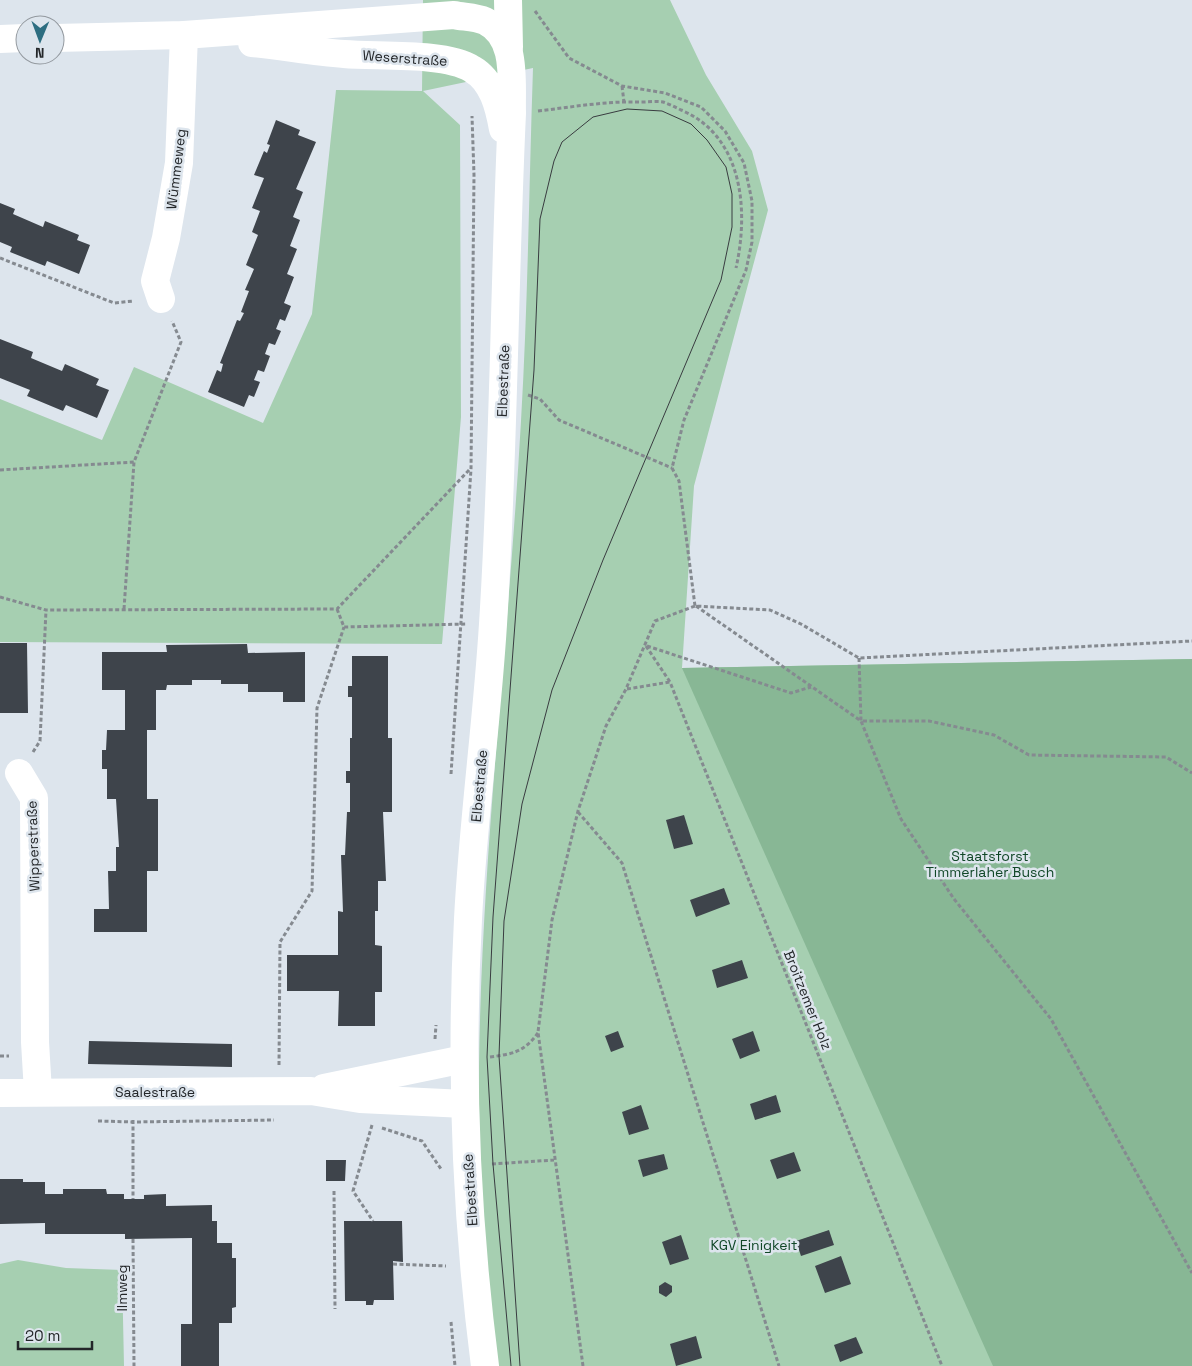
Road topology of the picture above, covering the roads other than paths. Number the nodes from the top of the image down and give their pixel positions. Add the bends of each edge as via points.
1 (519, 3) edge
2 (184, 35) junction
3 (15, 38) edge
4 (65, 38) edge
5 (0, 39) edge
6 (509, 47) junction
7 (508, 205) junction
8 (161, 299) road end
9 (19, 773) road end
10 (464, 1059) junction
11 (311, 1091) junction
12 (38, 1092) junction
13 (0, 1093) edge
14 (465, 1104) junction
15 (485, 1366) edge

1 - 6 street
2 - 4 street, Weserstraße
2 - 6 street, Weserstraße via 454,15 483,20 500,31
2 - 7 street, Weserstraße via 343,54 455,61 474,69 498,103
2 - 8 street, Wümmeweg via 178,170 155,281
3 - 5 street
6 - 7 street via 512,113
7 - 10 street, Elbestraße via 493,624 468,916
9 - 12 street, Wipperstraße via 34,798
10 - 11 street, Saalestraße
10 - 14 street, Elbestraße
11 - 12 street, Saalestraße
11 - 14 street, Saalestraße via 360,1099
12 - 13 street, Saalestraße
14 - 15 street, Elbestraße via 467,1167

